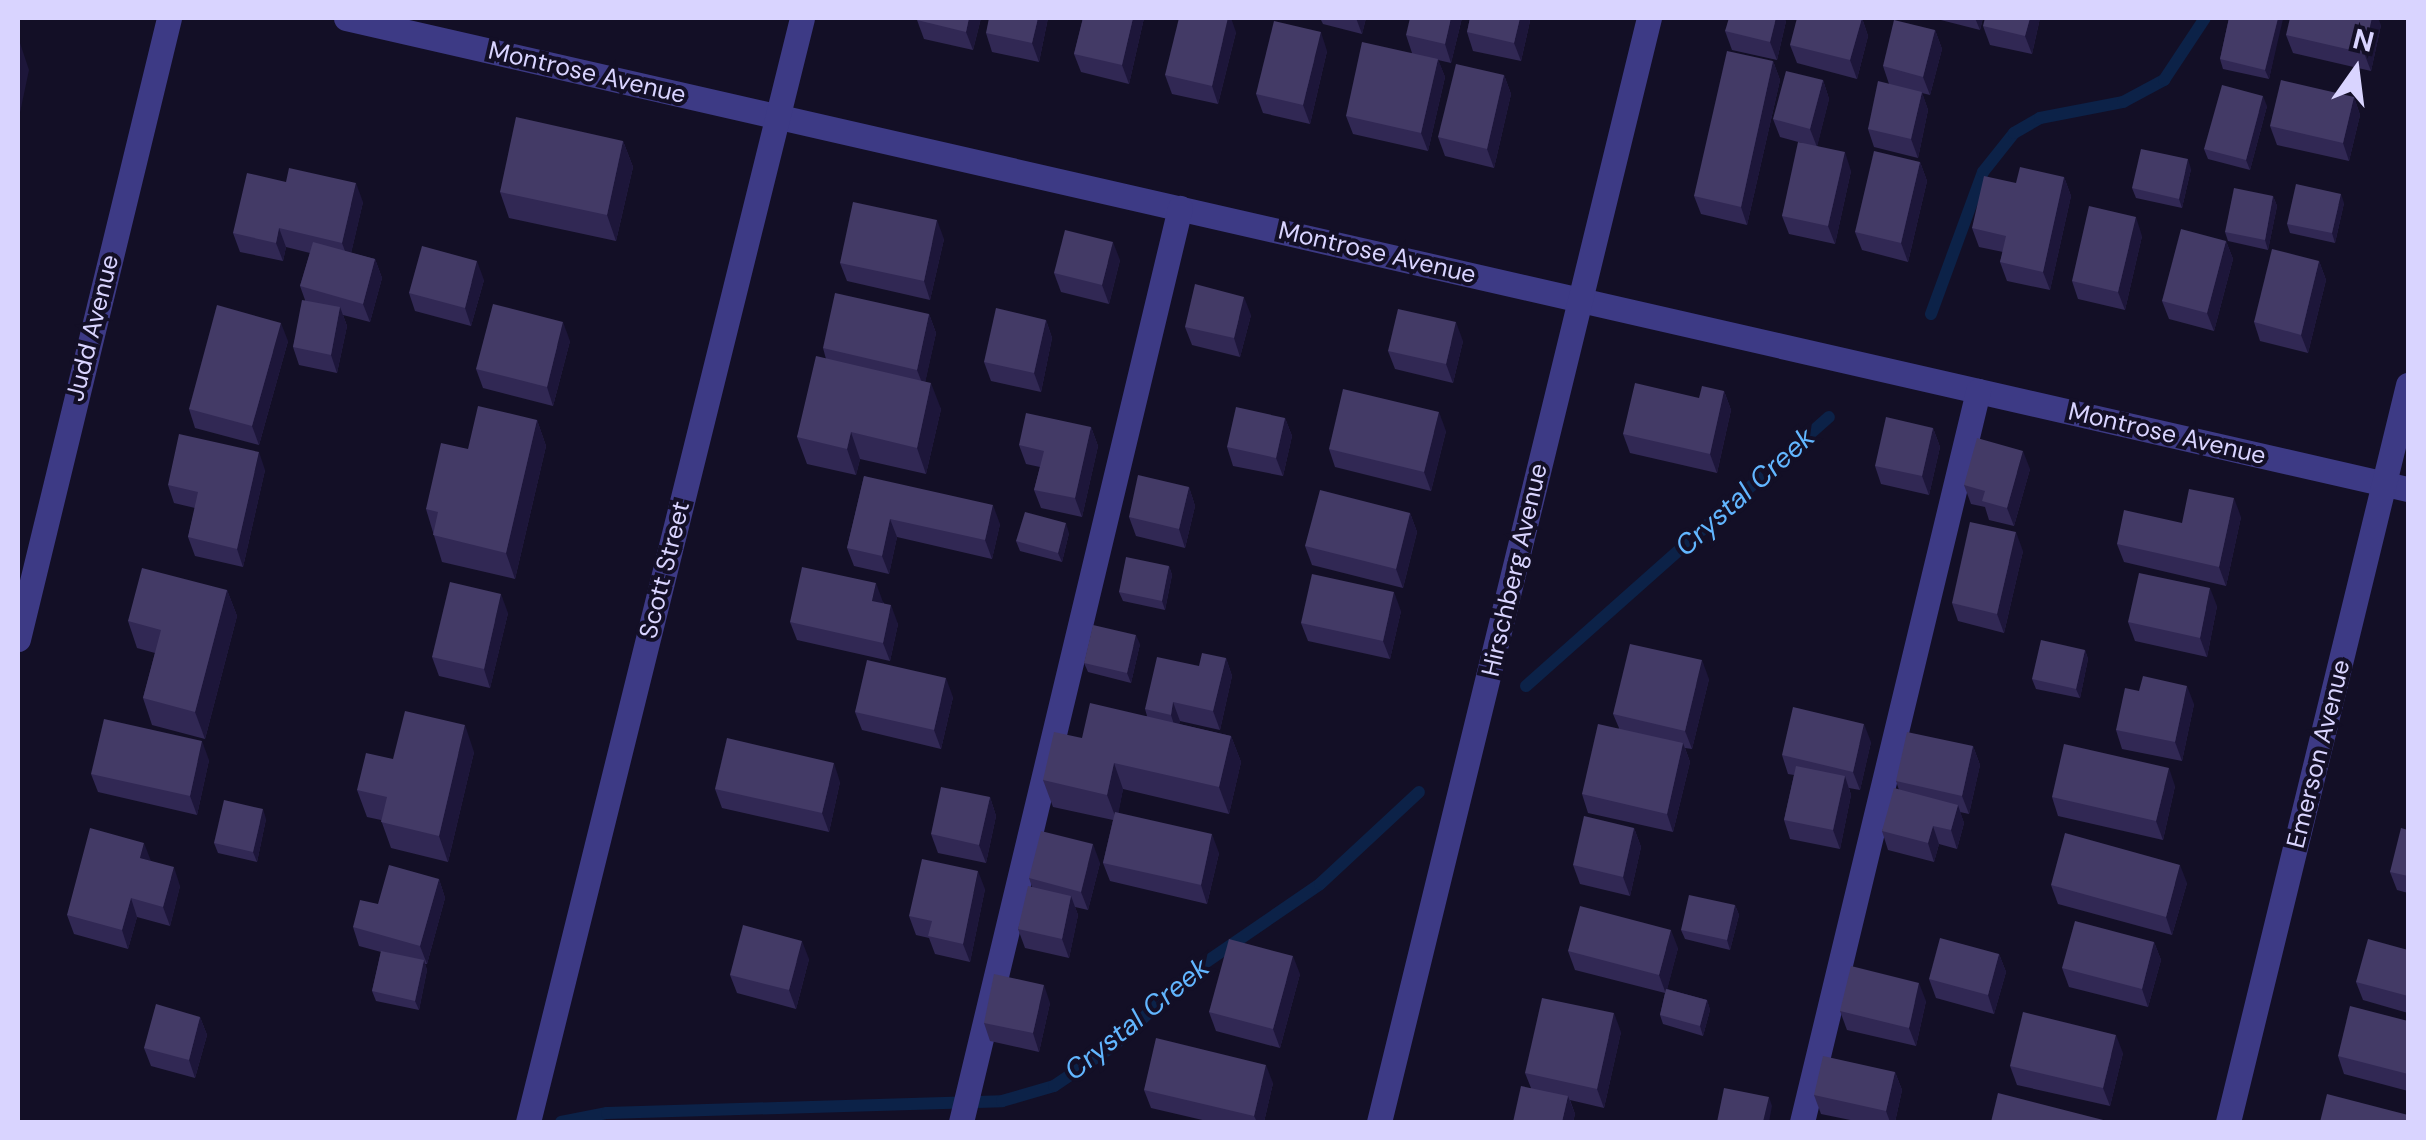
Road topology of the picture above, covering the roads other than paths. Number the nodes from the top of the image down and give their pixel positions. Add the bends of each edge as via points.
1 (169, 18) edge
2 (346, 18) edge
3 (802, 18) edge
4 (1649, 18) edge
5 (777, 117) junction
6 (1180, 208) junction
7 (1580, 300) junction
8 (2408, 385) edge
9 (1978, 391) junction
10 (2397, 487) edge
11 (18, 639) edge
12 (961, 1121) edge
13 (528, 1122) edge
14 (1379, 1122) edge
15 (1802, 1122) edge
16 (2228, 1122) edge

1 - 11 street, Judd Avenue
2 - 5 street, Montrose Avenue
3 - 5 street, Scott Street
4 - 7 street, Hirschberg Avenue
5 - 6 street, Montrose Avenue
5 - 13 street, Scott Street
6 - 7 street, Montrose Avenue
6 - 12 street
7 - 9 street, Montrose Avenue
7 - 14 street, Hirschberg Avenue
8 - 10 street, Emerson Avenue
9 - 10 street, Montrose Avenue
9 - 15 street
10 - 16 street, Emerson Avenue

